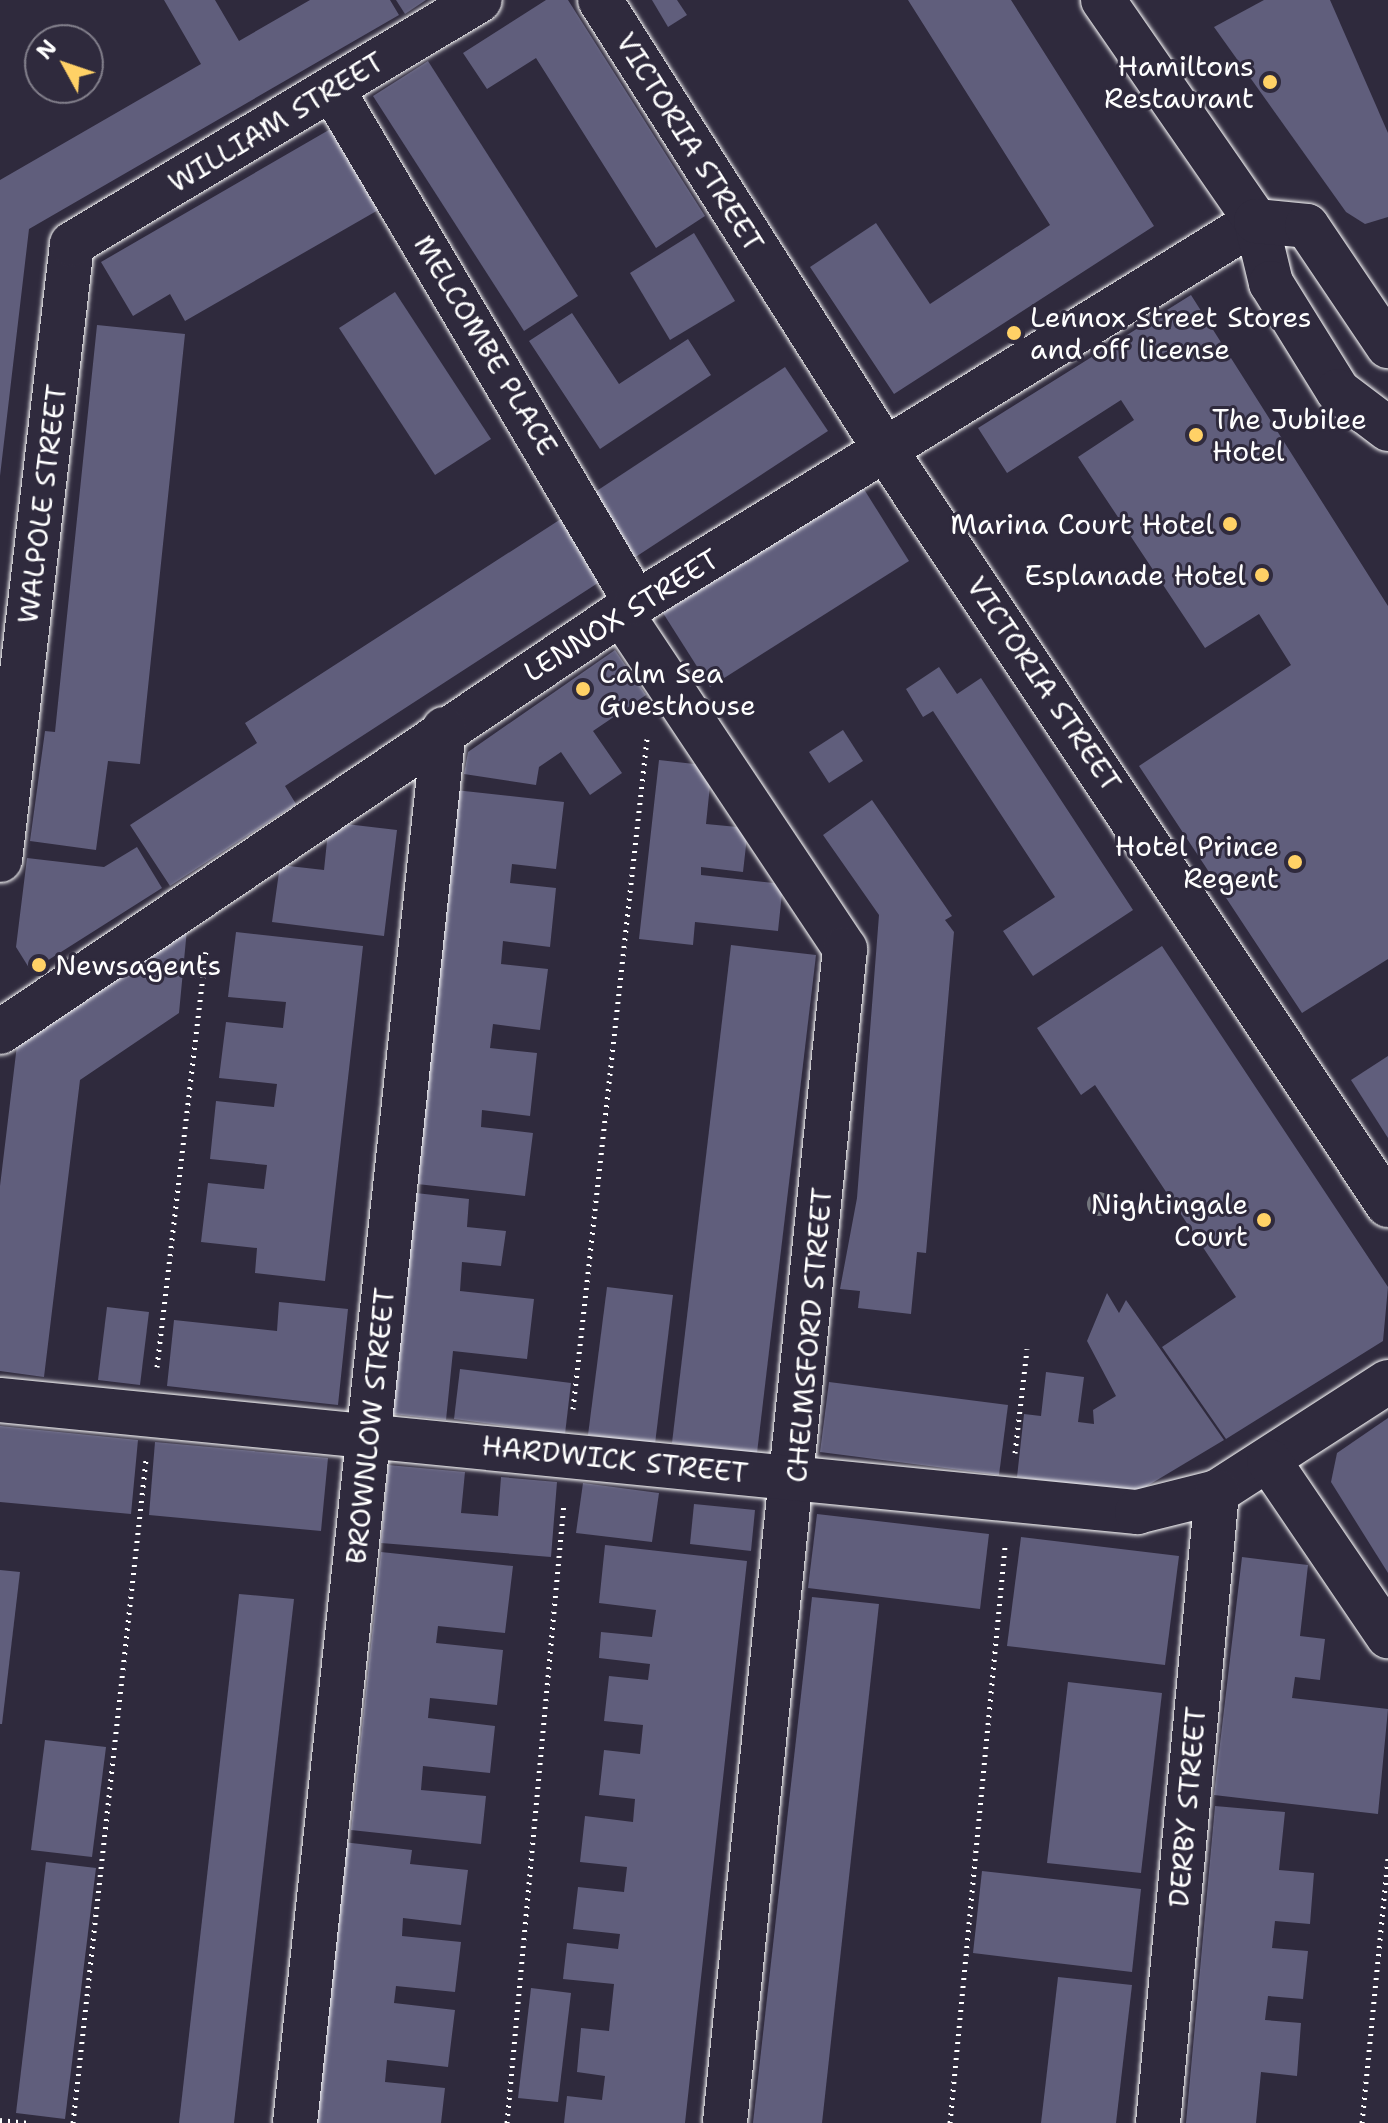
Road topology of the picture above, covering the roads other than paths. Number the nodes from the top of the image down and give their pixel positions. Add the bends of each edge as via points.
1 (480, 0) edge
2 (600, 0) edge
3 (1103, 0) edge
4 (332, 89) junction
5 (1256, 221) junction
6 (72, 244) joint
7 (1370, 292) edge
8 (1388, 346) edge
9 (1388, 429) edge
10 (886, 451) junction
11 (629, 608) junction
12 (444, 729) junction
13 (0, 860) edge
14 (0, 1032) edge
15 (1388, 1205) edge
16 (1388, 1382) edge
17 (0, 1400) edge
18 (369, 1433) junction
19 (1269, 1461) junction
20 (795, 1477) junction
21 (1217, 1492) junction
22 (1388, 1636) edge
23 (295, 2123) edge
24 (725, 2123) edge
25 (1158, 2123) edge

1 - 4 street, WILLIAM STREET
2 - 10 street, VICTORIA STREET
3 - 5 street
4 - 6 street, WILLIAM STREET
4 - 11 street, MELCOMBE PLACE
5 - 7 street via 1307,226
5 - 9 street via 1271,283 1338,391
5 - 10 street, LENNOX STREET
6 - 13 street, WALPOLE STREET
7 - 8 street
10 - 11 street, LENNOX STREET
10 - 15 street, VICTORIA STREET
11 - 12 street, LENNOX STREET
11 - 20 street, CHELMSFORD STREET via 656,662 845,949
12 - 14 street, LENNOX STREET
12 - 18 street, BROWNLOW STREET
16 - 19 street, HARDWICK STREET
17 - 18 street, HARDWICK STREET
18 - 20 street, HARDWICK STREET
18 - 23 street, BROWNLOW STREET
19 - 21 street, HARDWICK STREET
19 - 22 street
20 - 21 street, HARDWICK STREET via 1137,1512
20 - 24 street, CHELMSFORD STREET
21 - 25 street, DERBY STREET

